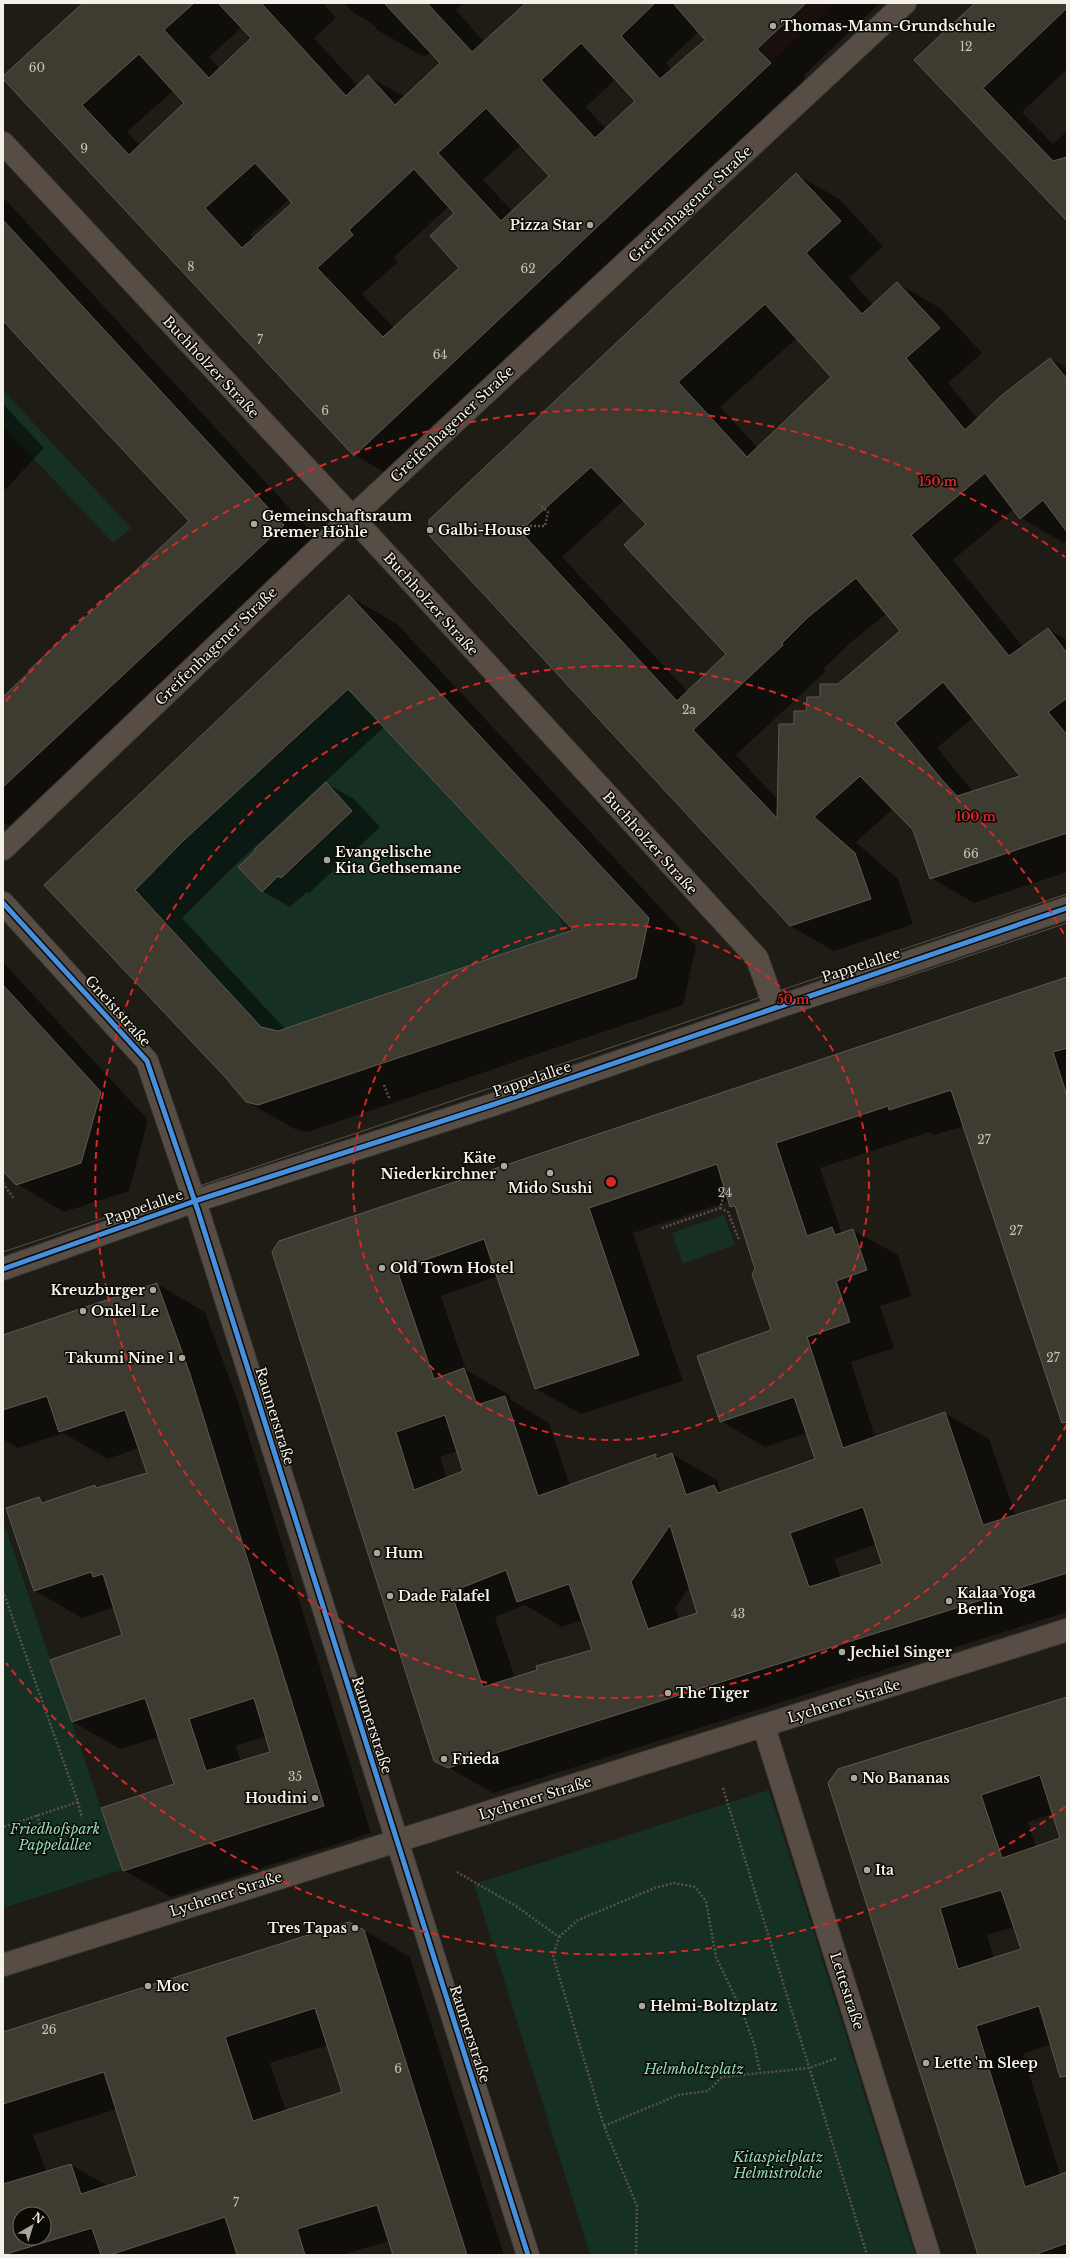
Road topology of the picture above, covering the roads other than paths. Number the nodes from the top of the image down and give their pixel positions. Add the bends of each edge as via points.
1 (904, 3) edge
2 (3, 143) edge
3 (352, 517) junction
4 (3, 848) edge
5 (3, 903) edge
6 (1067, 908) edge
7 (775, 1008) junction
8 (195, 1201) junction
9 (3, 1269) edge
10 (1067, 1630) edge
11 (764, 1727) junction
12 (396, 1841) junction
13 (3, 1965) edge
14 (528, 2255) edge
15 (929, 2255) edge

1 - 3 street, Greifenhagener Straße
2 - 3 street, Buchholzer Straße
3 - 4 street, Greifenhagener Straße
3 - 7 street, Buchholzer Straße via 757,958
5 - 8 street, Gneiststraße via 147,1061
6 - 7 street, Pappelallee
7 - 8 street, Pappelallee via 473,1112
8 - 9 street, Pappelallee
8 - 12 street, Raumerstraße
10 - 11 street, Lychener Straße
11 - 12 street, Lychener Straße
11 - 15 street, Lettestraße
12 - 13 street, Lychener Straße
12 - 14 street, Raumerstraße

